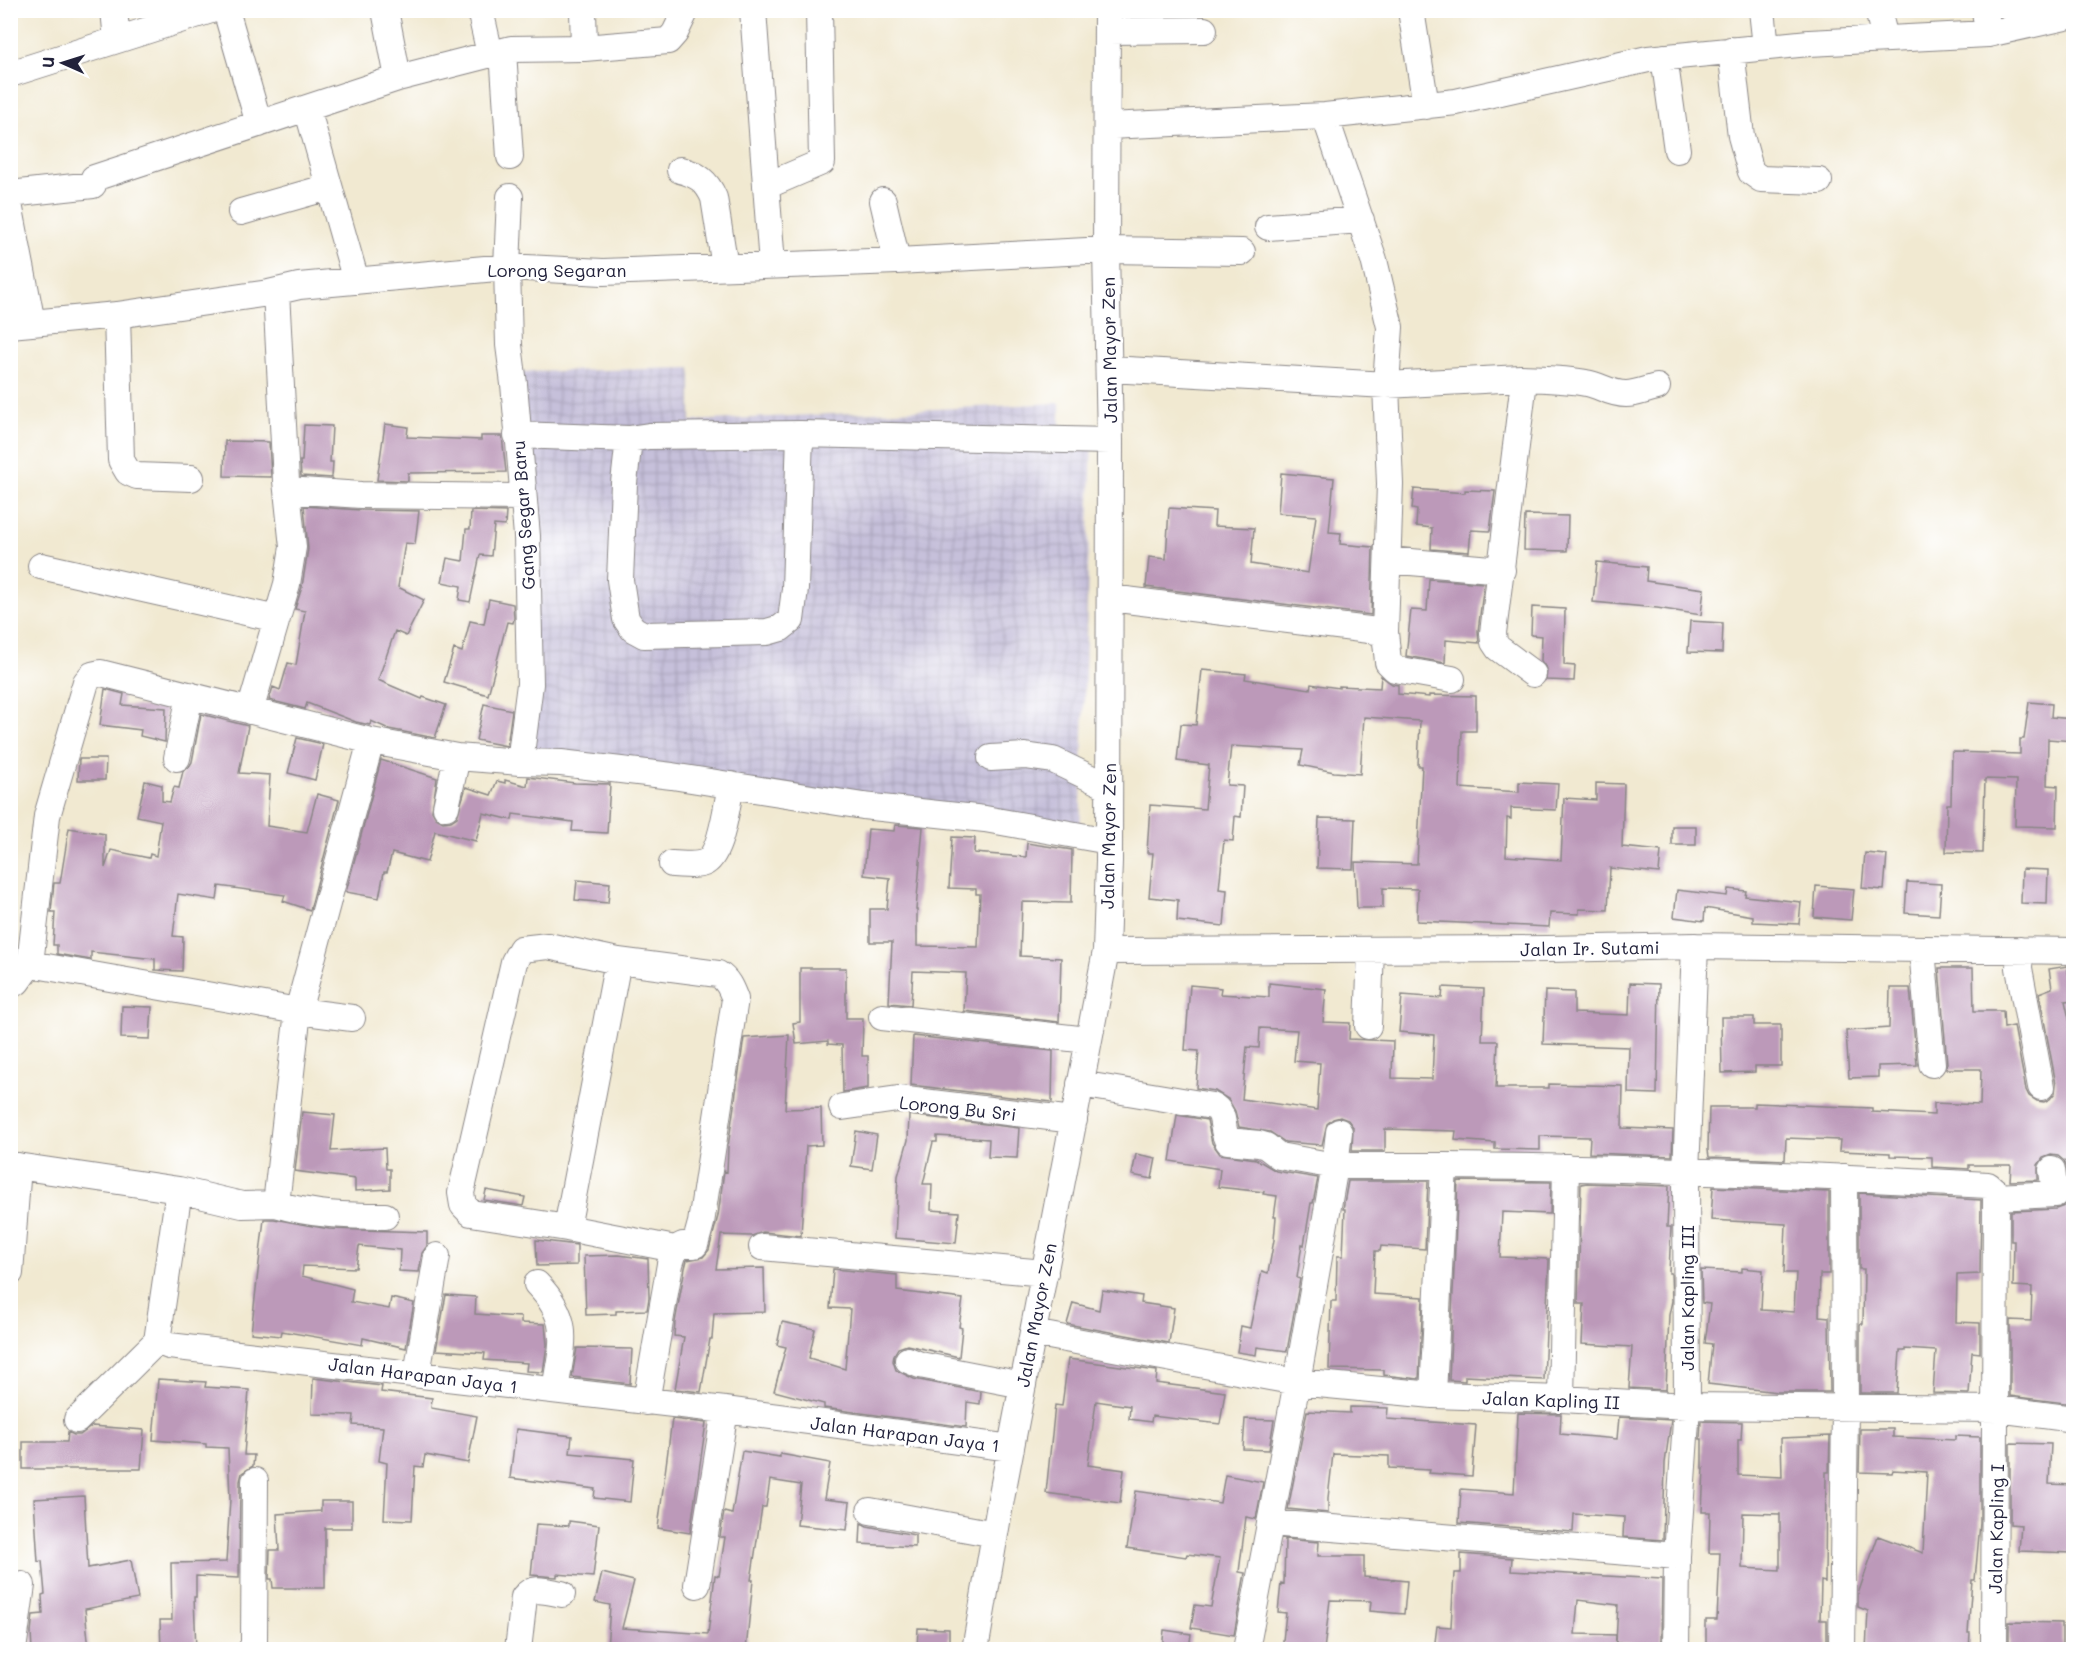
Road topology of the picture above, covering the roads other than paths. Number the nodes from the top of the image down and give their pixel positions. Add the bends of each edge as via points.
1 (114, 10) edge
2 (211, 10) edge
3 (226, 10) edge
4 (385, 10) edge
5 (480, 10) edge
6 (583, 10) edge
7 (686, 10) edge
8 (753, 10) edge
9 (819, 10) edge
10 (1411, 10) edge
11 (1762, 10) edge
12 (1878, 10) edge
13 (2073, 15) edge
14 (1108, 21) edge
15 (1986, 22) edge
16 (1204, 30) dead end
17 (1885, 39) junction
18 (117, 40) junction
19 (1766, 47) junction
20 (584, 48) junction
21 (1731, 50) junction
22 (496, 53) junction
23 (1664, 57) junction
24 (10, 74) edge
25 (398, 78) junction
26 (1426, 106) junction
27 (307, 108) junction
28 (1325, 116) junction
29 (259, 124) junction
30 (1108, 126) junction
31 (1677, 150) dead end
32 (510, 157) dead end
33 (680, 170) dead end
34 (1819, 181) dead end
35 (766, 186) junction
36 (329, 187) junction
37 (10, 194) edge
38 (510, 197) dead end
39 (883, 201) dead end
40 (10, 208) edge
41 (241, 212) dead end
42 (1360, 220) junction
43 (1268, 228) dead end
44 (1106, 250) junction
45 (1242, 252) dead end
46 (897, 261) junction
47 (772, 265) junction
48 (507, 267) junction
49 (725, 267) junction
50 (356, 281) junction
51 (276, 292) junction
52 (117, 315) junction
53 (21, 324) edge
54 (1110, 369) junction
55 (1521, 378) junction
56 (1386, 385) junction
57 (1657, 387) dead end
58 (800, 434) junction
59 (518, 435) junction
60 (629, 439) junction
61 (1110, 441) junction
62 (191, 478) dead end
63 (287, 490) junction
64 (523, 497) junction
65 (1388, 561) junction
66 (41, 566) dead end
67 (1502, 570) junction
68 (1110, 598) junction
69 (277, 619) junction
70 (1385, 632) junction
71 (1533, 674) dead end
72 (1452, 679) dead end
73 (190, 695) junction
74 (250, 711) junction
75 (371, 741) junction
76 (457, 757) junction
77 (177, 758) dead end
78 (991, 758) dead end
79 (520, 762) junction
80 (731, 785) junction
81 (1109, 787) junction
82 (446, 807) dead end
83 (1109, 841) junction
84 (672, 864) dead end
85 (1695, 946) junction
86 (1922, 949) junction
87 (1371, 950) junction
88 (2020, 950) junction
89 (1106, 951) junction
90 (2073, 951) edge
91 (618, 961) junction
92 (30, 964) junction
93 (10, 985) edge
94 (298, 1011) junction
95 (882, 1017) dead end
96 (352, 1018) dead end
97 (1368, 1026) dead end
98 (1088, 1040) junction
99 (1932, 1064) dead end
100 (1080, 1084) junction
101 (2041, 1087) dead end
102 (842, 1107) dead end
103 (1074, 1120) junction
104 (1339, 1132) dead end
105 (14, 1166) edge
106 (1335, 1166) junction
107 (1444, 1166) junction
108 (1566, 1167) junction
109 (2052, 1170) dead end
110 (1686, 1173) junction
111 (1844, 1177) junction
112 (179, 1190) junction
113 (1996, 1197) junction
114 (276, 1204) junction
115 (385, 1215) dead end
116 (567, 1228) junction
117 (762, 1247) dead end
118 (675, 1249) junction
119 (437, 1256) dead end
120 (10, 1273) edge
121 (1045, 1273) junction
122 (537, 1284) dead end
123 (1033, 1333) junction
124 (157, 1341) junction
125 (908, 1360) dead end
126 (417, 1374) junction
127 (1297, 1382) junction
128 (1023, 1385) junction
129 (555, 1390) junction
130 (1433, 1395) junction
131 (1561, 1399) junction
132 (646, 1402) junction
133 (1687, 1406) junction
134 (1845, 1407) junction
135 (1997, 1409) junction
136 (725, 1410) junction
137 (2073, 1419) edge
138 (77, 1420) dead end
139 (1011, 1448) junction
140 (255, 1481) dead end
141 (870, 1511) dead end
142 (1270, 1523) junction
143 (995, 1534) junction
144 (1677, 1556) junction
145 (22, 1585) dead end
146 (698, 1585) dead end
147 (562, 1594) dead end
148 (252, 1649) edge
149 (13, 1650) edge
150 (518, 1650) edge
151 (975, 1650) edge
152 (1246, 1650) edge
153 (1676, 1650) edge
154 (1842, 1650) edge
155 (1995, 1650) edge

1 - 18 street
2 - 18 street
3 - 29 street
4 - 25 street
5 - 22 street
6 - 20 street
7 - 20 street via 668,41
8 - 35 street
9 - 35 street via 822,162
10 - 26 street
11 - 19 street
12 - 17 street
13 - 15 street
14 - 16 street
14 - 30 street, Jalan Mayor Zen
15 - 17 street
17 - 19 street
18 - 24 street
19 - 21 street
20 - 22 street via 512,49
21 - 23 street
21 - 34 street via 1741,136 1751,172 1761,179
22 - 25 street
22 - 32 street
23 - 26 street
23 - 31 street
25 - 27 street
26 - 28 street
27 - 29 street
27 - 36 street
28 - 30 street
28 - 42 street
29 - 37 street via 94,178 93,185 87,187
30 - 44 street, Jalan Mayor Zen
33 - 49 street via 703,180 710,188
35 - 47 street
36 - 41 street
36 - 50 street
38 - 48 street, Gang Segar Baru
39 - 46 street
40 - 53 street
42 - 43 street
42 - 56 street via 1390,327
44 - 45 street, Lorong Segaran
44 - 46 street, Lorong Segaran
44 - 54 street, Jalan Mayor Zen
46 - 47 street, Lorong Segaran
47 - 49 street, Lorong Segaran
48 - 49 street, Lorong Segaran via 603,272
48 - 50 street, Lorong Segaran
48 - 59 street, Gang Segar Baru via 509,345
50 - 51 street, Lorong Segaran
51 - 52 street, Lorong Segaran
51 - 63 street
52 - 53 street, Lorong Segaran
52 - 62 street via 121,460 137,476
54 - 56 street
54 - 61 street, Jalan Mayor Zen
55 - 56 street
55 - 57 street via 1584,382 1627,395
55 - 67 street via 1523,389
56 - 65 street
58 - 60 street
58 - 60 street via 791,620 767,632 644,635 633,629 626,619 620,580
58 - 61 street
59 - 60 street
59 - 64 street, Gang Segar Baru
61 - 68 street, Jalan Mayor Zen
63 - 64 street
63 - 69 street via 293,547 288,584
64 - 79 street, Gang Segar Baru via 530,684
65 - 67 street
65 - 70 street
66 - 69 street
67 - 71 street via 1494,642
68 - 70 street
68 - 81 street, Jalan Mayor Zen
69 - 74 street
70 - 72 street via 1388,662 1395,669
73 - 74 street
73 - 77 street
73 - 92 street via 101,673 86,682 47,816
74 - 75 street
75 - 76 street
75 - 94 street
76 - 79 street
76 - 82 street
78 - 81 street via 1025,756 1053,760
79 - 80 street via 561,762
80 - 83 street via 863,806 985,819
80 - 84 street via 714,853 706,862 696,865
81 - 83 street, Jalan Mayor Zen
83 - 89 street, Jalan Mayor Zen
85 - 86 street, Jalan Ir. Sutami
85 - 87 street, Jalan Ir. Sutami
85 - 110 street, Jalan Kapling III
86 - 88 street, Jalan Ir. Sutami
86 - 99 street
87 - 89 street, Jalan Ir. Sutami
87 - 97 street
88 - 90 street, Jalan Ir. Sutami
88 - 101 street via 2019,968
89 - 98 street, Jalan Mayor Zen
91 - 116 street
91 - 116 street via 548,946 521,949 514,962 461,1193 463,1205 471,1213
91 - 118 street via 718,974 735,999 701,1223 695,1245
92 - 93 street
92 - 94 street
94 - 96 street
94 - 114 street
95 - 98 street
98 - 100 street, Jalan Mayor Zen
100 - 103 street, Jalan Mayor Zen
100 - 106 street via 1212,1106 1221,1113 1228,1141 1259,1144 1279,1156
102 - 103 street, Lorong Bu Sri via 898,1100
103 - 121 street, Jalan Mayor Zen
104 - 106 street
105 - 112 street
105 - 120 street
106 - 107 street
106 - 127 street
107 - 108 street
107 - 130 street
108 - 110 street
108 - 131 street
109 - 113 street via 2055,1194
110 - 111 street
110 - 133 street, Jalan Kapling III
111 - 113 street via 1988,1185
111 - 134 street
112 - 114 street via 242,1205
112 - 124 street
113 - 135 street, Jalan Kapling I
114 - 115 street via 329,1215
116 - 118 street
117 - 121 street
118 - 132 street
119 - 126 street
121 - 123 street, Jalan Mayor Zen
122 - 129 street via 556,1308 562,1324
123 - 127 street, Jalan Kapling II
123 - 128 street, Jalan Mayor Zen
124 - 126 street, Jalan Harapan Jaya 1 via 169,1346
124 - 138 street
125 - 128 street
126 - 129 street, Jalan Harapan Jaya 1
127 - 130 street, Jalan Kapling II
127 - 142 street
128 - 139 street, Jalan Mayor Zen
129 - 132 street, Jalan Harapan Jaya 1
130 - 131 street, Jalan Kapling II
131 - 133 street, Jalan Kapling II
132 - 136 street, Jalan Harapan Jaya 1
133 - 134 street, Jalan Kapling II
133 - 144 street, Jalan Kapling III
134 - 135 street, Jalan Kapling II
134 - 154 street
135 - 137 street, Jalan Kapling II
135 - 155 street, Jalan Kapling I
136 - 139 street, Jalan Harapan Jaya 1
136 - 146 street
139 - 143 street, Jalan Mayor Zen
140 - 148 street
141 - 143 street
142 - 144 street
142 - 152 street
143 - 151 street, Jalan Mayor Zen
144 - 153 street, Jalan Kapling III
145 - 149 street
147 - 150 street via 527,1592

